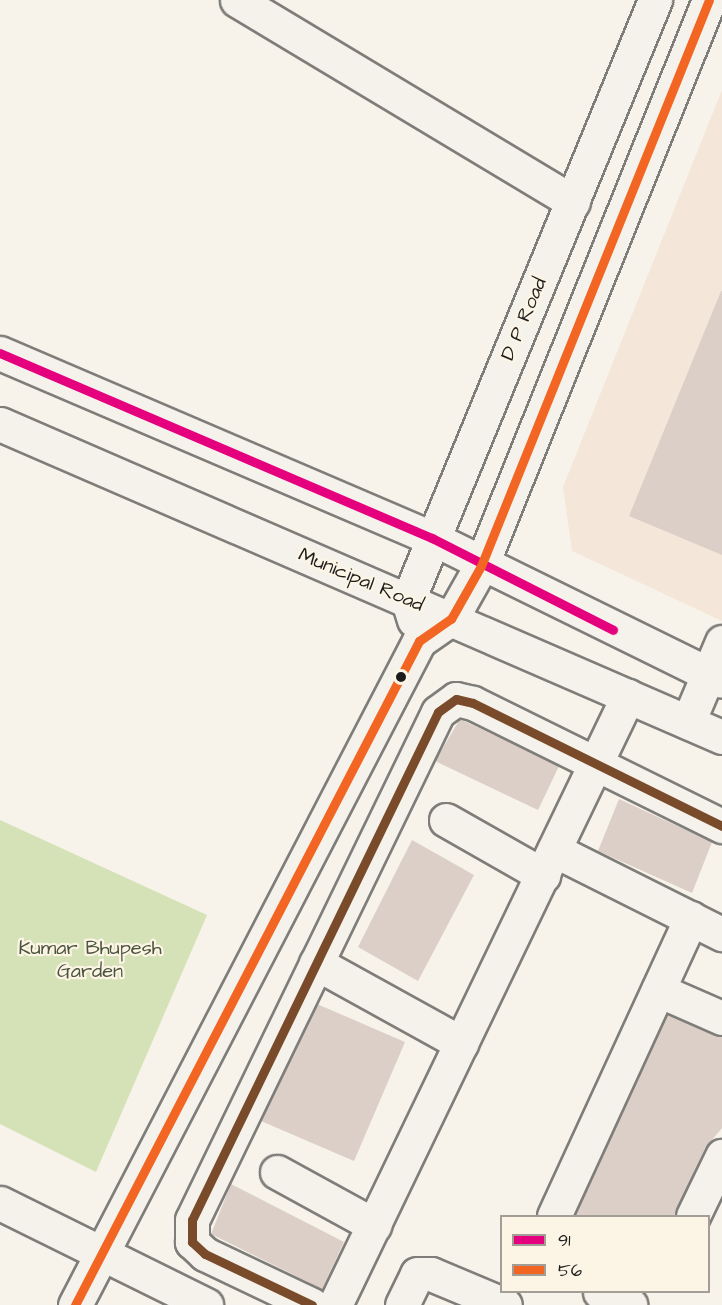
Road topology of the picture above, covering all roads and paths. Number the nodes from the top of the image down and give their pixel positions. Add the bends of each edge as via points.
1 (237, 0) edge
2 (655, 0) edge
3 (709, 0) edge
4 (573, 202) junction
5 (0, 352) edge
6 (0, 424) edge
7 (432, 538) junction
8 (481, 566) junction
9 (408, 600) junction
10 (451, 619) junction
11 (419, 641) junction
12 (722, 642) edge
13 (715, 678) edge
14 (628, 696) junction
15 (688, 722) junction
16 (722, 737) edge
17 (595, 765) junction
18 (446, 820) dead end
19 (722, 826) edge
20 (548, 862) junction
21 (713, 926) edge
22 (316, 963) junction
23 (658, 990) junction
24 (722, 1018) edge
25 (461, 1043) junction
26 (722, 1156) edge
27 (277, 1172) dead end
28 (0, 1203) edge
29 (554, 1215) edge
30 (693, 1215) edge
31 (374, 1225) junction
32 (100, 1253) junction
33 (602, 1293) edge
34 (75, 1305) edge
35 (206, 1305) edge
36 (312, 1305) edge
37 (335, 1305) edge
38 (402, 1305) edge
39 (505, 1305) edge
40 (630, 1305) edge

1 - 4 street
2 - 4 street, D P Road
3 - 8 street
4 - 7 street, D P Road
5 - 7 street
6 - 9 street, Municipal Road
7 - 8 street
7 - 9 street, D P Road
8 - 10 street
8 - 13 street
9 - 10 street, Municipal Road
9 - 11 street
10 - 11 street
10 - 14 street, Municipal Road
11 - 32 street
12 - 13 street
13 - 15 street
14 - 15 street, Municipal Road
14 - 17 street
15 - 16 street, Municipal Road
17 - 19 street
17 - 20 street
17 - 22 street via 472,703 456,699 438,712
18 - 20 street
20 - 21 street
20 - 25 street
21 - 23 street
22 - 25 street
22 - 36 street via 192,1220 192,1242
23 - 24 street
23 - 29 street
25 - 31 street
26 - 30 street
27 - 31 street
28 - 32 street
31 - 37 street
32 - 34 street
32 - 35 street
33 - 40 street
38 - 39 street via 417,1274 431,1274

